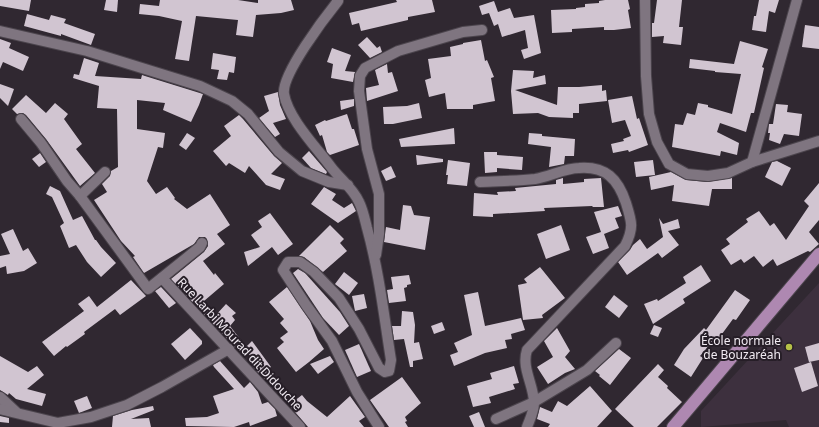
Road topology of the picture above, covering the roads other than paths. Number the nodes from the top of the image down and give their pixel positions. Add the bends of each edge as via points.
1 (339, 0) edge
2 (645, 0) edge
3 (796, 0) edge
4 (482, 30) dead end
5 (0, 31) edge
6 (22, 118) dead end
7 (819, 140) edge
8 (752, 162) junction
9 (105, 172) dead end
10 (480, 182) dead end
11 (348, 185) junction
12 (80, 196) junction
13 (202, 243) dead end
14 (819, 254) edge
15 (375, 263) junction
16 (162, 278) junction
17 (616, 343) dead end
18 (229, 348) junction
19 (0, 397) edge
20 (534, 402) junction
21 (0, 409) edge
22 (17, 413) junction
23 (496, 419) dead end
24 (300, 427) edge
25 (379, 427) edge
26 (527, 427) edge
27 (674, 427) edge

1 - 11 street via 302,50 285,81 284,92 291,114
2 - 8 street via 649,114 656,142 669,164 687,174 708,176 728,172
3 - 8 street
4 - 15 street via 464,32 398,51 365,68 360,76 359,91 367,149 379,194 379,234
5 - 11 street via 87,51 200,86 232,101 248,114 279,152 302,171 329,182
6 - 12 street
7 - 8 street
9 - 12 street
10 - 20 street via 536,179 579,168 607,172 624,196 632,221 630,236 625,246 527,350 525,363
11 - 15 street via 359,202
12 - 16 street via 148,289
13 - 16 street
14 - 27 main road
15 - 25 street via 391,360 389,371 385,372 379,368 339,298 314,272 300,262 288,262 284,270 332,341 357,392
16 - 18 street, Rue Larbi Mourad dit Didouche
17 - 20 street via 587,370
18 - 22 street via 127,405 91,417 58,423
18 - 24 street, Rue Larbi Mourad dit Didouche
19 - 22 street
20 - 23 street
20 - 26 street
21 - 22 street

